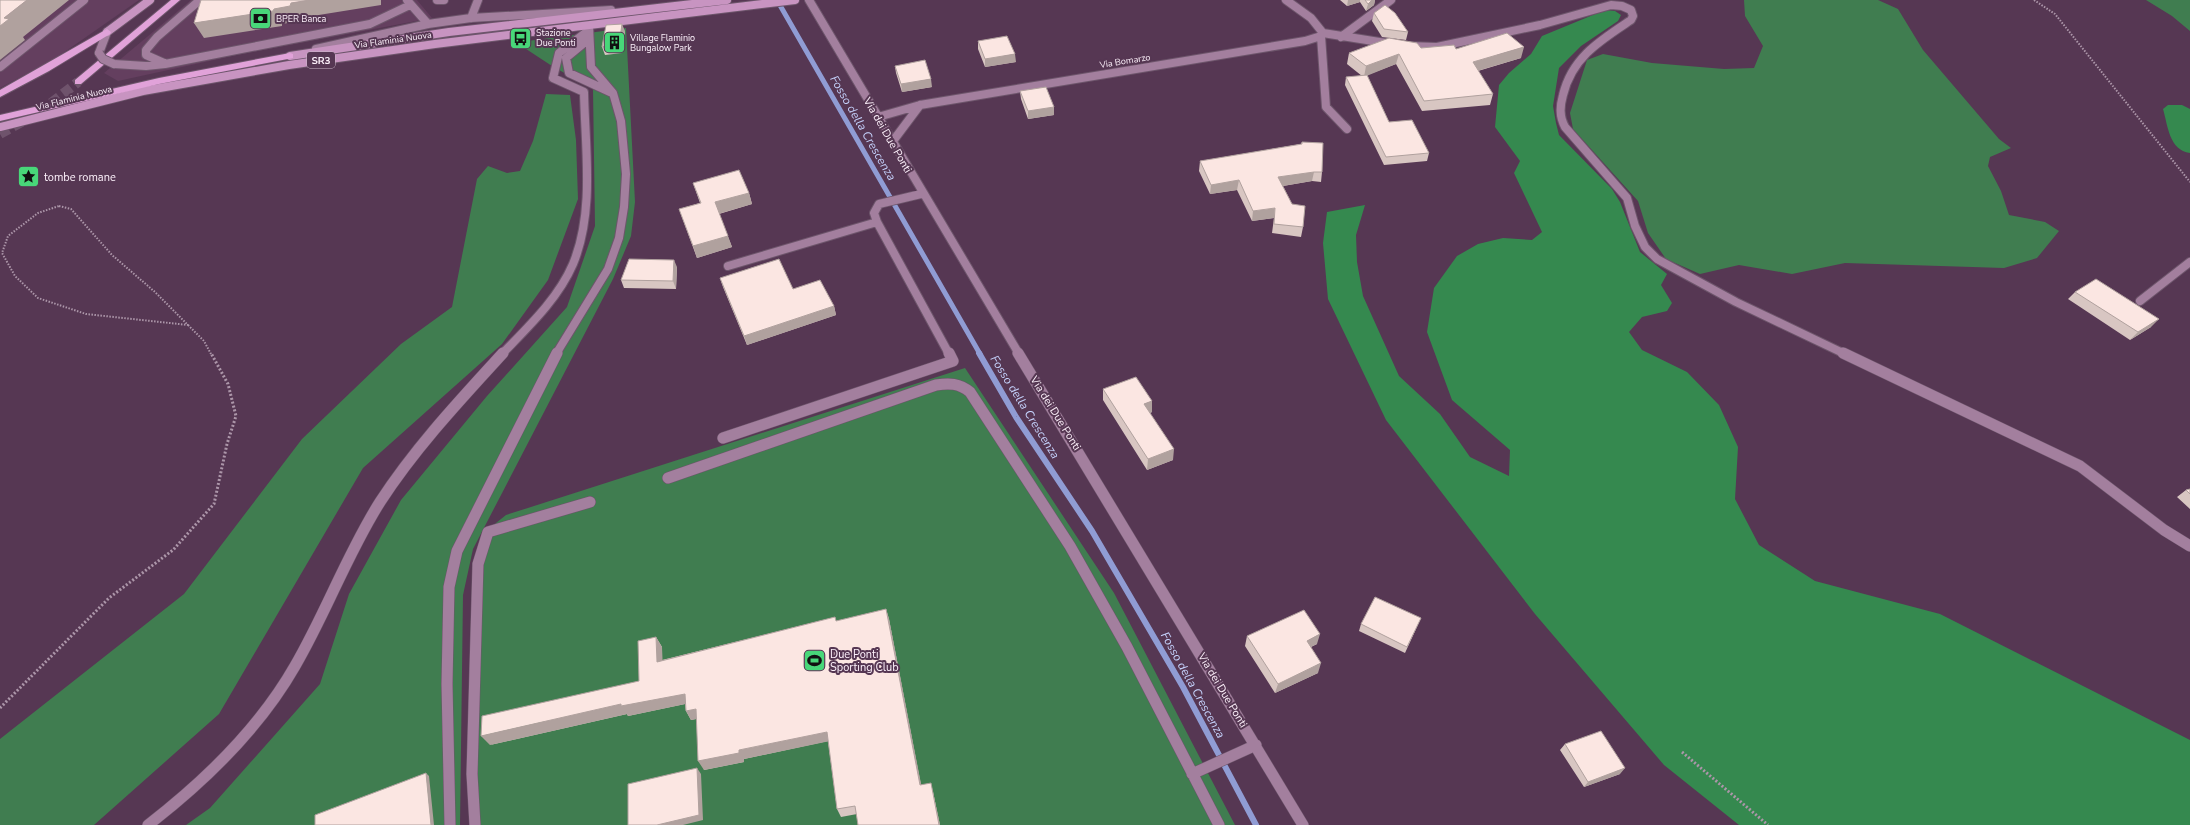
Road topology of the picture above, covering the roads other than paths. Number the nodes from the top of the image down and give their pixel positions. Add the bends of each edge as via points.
1 (84, 0) edge
2 (150, 0) edge
3 (176, 0) edge
4 (200, 0) edge
5 (436, 0) edge
6 (444, 0) edge
7 (478, 0) edge
8 (727, 0) edge
9 (794, 0) edge
10 (809, 0) edge
11 (1286, 0) edge
12 (1391, 0) edge
13 (409, 3) edge
14 (647, 9) junction
15 (472, 18) junction
16 (428, 24) junction
17 (107, 32) junction
18 (589, 32) junction
19 (1322, 35) junction
20 (1341, 37) junction
21 (290, 56) junction
22 (166, 64) junction
23 (0, 67) edge
24 (78, 82) tunnel mouth
25 (613, 93) junction
26 (0, 94) edge
27 (920, 105) junction
28 (878, 117) junction
29 (0, 118) edge
30 (0, 127) edge
31 (1347, 129) dead end
32 (892, 141) junction
33 (921, 194) junction
34 (877, 222) junction
35 (2190, 262) edge
36 (728, 266) dead end
37 (2140, 301) dead end
38 (723, 438) dead end
39 (668, 478) dead end
40 (590, 502) dead end
41 (2190, 546) edge
42 (1256, 745) junction
43 (1196, 772) junction
44 (148, 825) edge
45 (450, 825) edge
46 (475, 825) edge
47 (1219, 825) edge
48 (1303, 825) edge

1 - 23 street
2 - 17 main road
3 - 24 highway
4 - 22 street via 146,50 146,55
5 - 6 street
7 - 15 street
8 - 14 main road, Via Flaminia Nuova / SR3
9 - 18 main road, Via Flaminia Nuova / SR3 via 740,6
10 - 28 street, Via dei Due Ponti
11 - 19 street via 1311,18
12 - 20 street
13 - 16 street
13 - 22 street via 370,24
14 - 15 street
14 - 21 main road, Via Flaminia Nuova / SR3 via 448,32
15 - 16 street
16 - 21 street via 350,40
17 - 22 street, bridge via 99,53 102,59 114,64
17 - 26 highway via 46,70
18 - 25 street via 590,66
18 - 25 street via 566,58 569,73
18 - 30 main road, Via Flaminia Nuova / SR3 via 451,42 296,64 111,99
18 - 44 street via 560,53 553,78 584,92 585,190 582,234 573,263 562,283 534,319 451,411 395,481 355,544 294,668 263,712 212,771
19 - 20 street
19 - 27 street, Via Bomarzo via 1305,41
19 - 31 street via 1326,107
20 - 41 street via 1418,48 1437,47 1540,25 1611,5 1631,10 1631,20 1582,55 1572,70 1560,115 1562,124 1570,134 1624,194 1645,247 1657,259 1736,302 2080,466 2164,530
21 - 29 highway, SR3 via 159,80
25 - 45 street via 621,121 626,174 619,238 608,269 558,352 457,551 449,587 447,684
27 - 28 street, Via Bomarzo
27 - 32 street
28 - 32 street, Via dei Due Ponti
32 - 33 street, Via dei Due Ponti
33 - 34 street via 879,204 874,213
33 - 42 street, Via dei Due Ponti
34 - 36 street
34 - 38 street via 953,361
35 - 37 street
39 - 43 street via 936,385 956,383 964,387 970,392 1070,546
40 - 46 street via 488,532 478,564 472,774
42 - 43 street
42 - 48 street, Via dei Due Ponti
43 - 47 street

